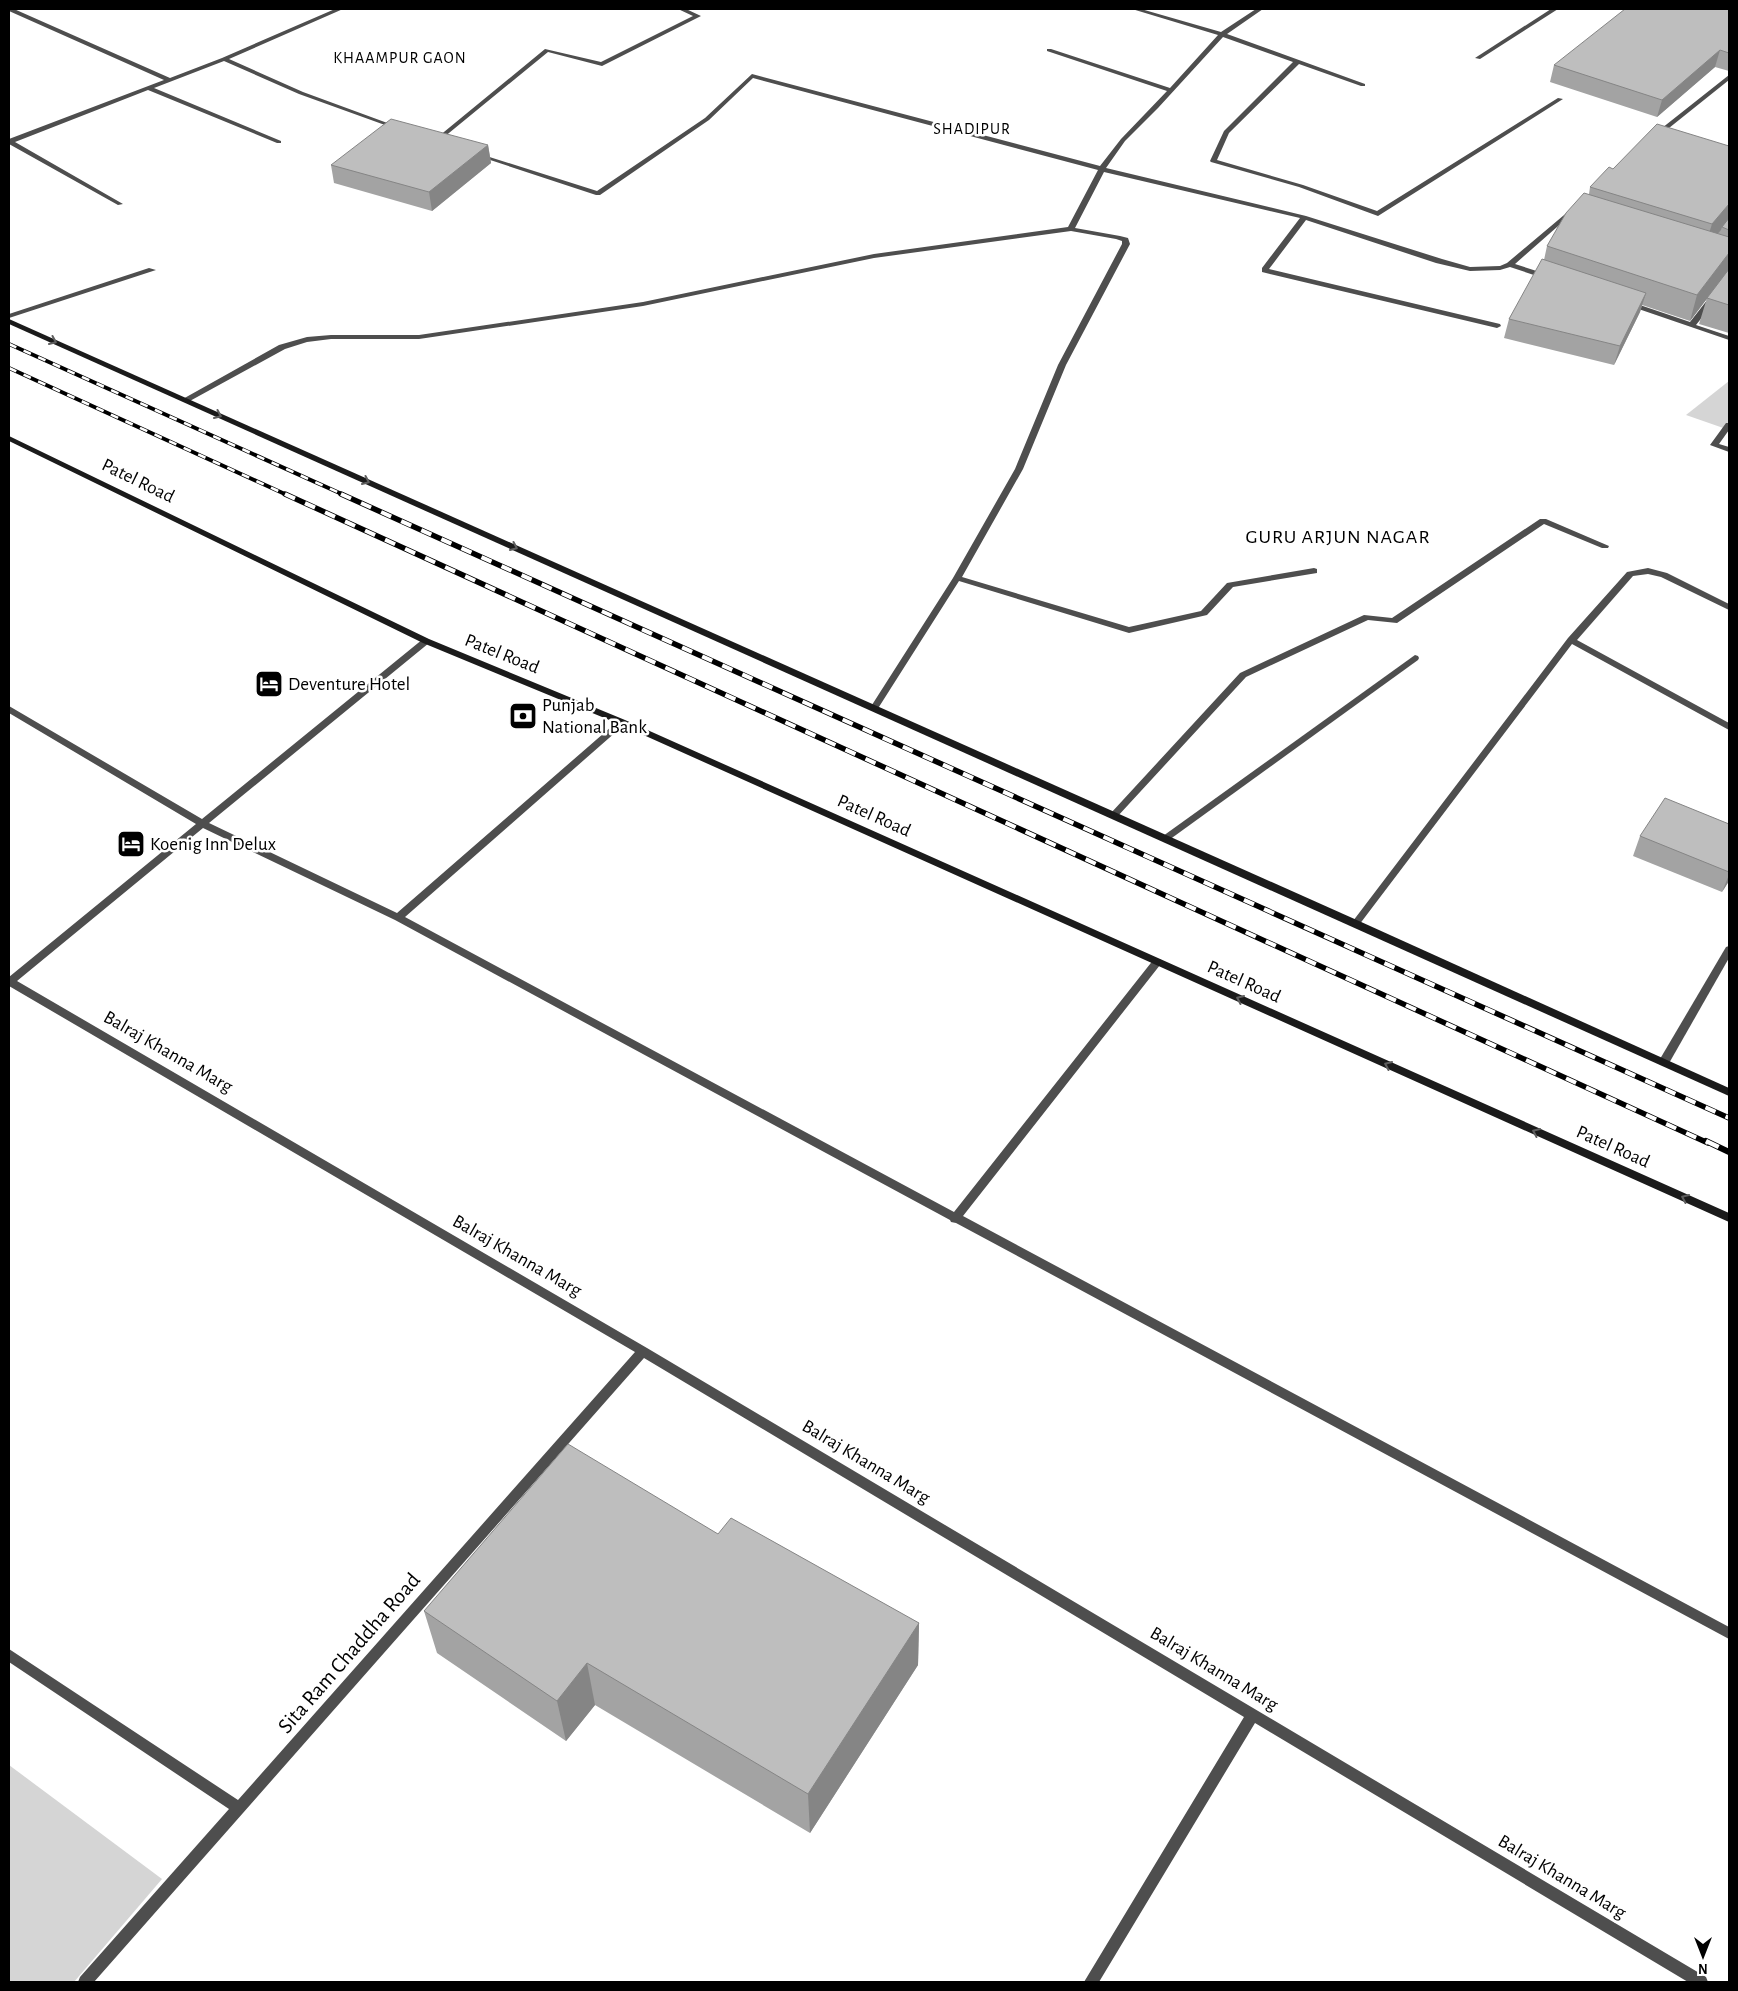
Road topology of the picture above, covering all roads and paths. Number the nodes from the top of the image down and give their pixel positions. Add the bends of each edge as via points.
1 (9, 9) edge
2 (319, 9) edge
3 (340, 9) edge
4 (681, 9) edge
5 (1135, 9) edge
6 (1260, 9) edge
7 (1556, 9) edge
8 (331, 13) junction
9 (1222, 34) junction
10 (1049, 50) dead end
11 (1478, 58) dead end
12 (224, 59) junction
13 (1298, 61) junction
14 (1729, 77) edge
15 (170, 80) junction
16 (1363, 85) dead end
17 (148, 88) junction
18 (1170, 90) junction
19 (1560, 98) dead end
20 (1664, 129) junction
21 (406, 131) edge
22 (1683, 134) edge
23 (1657, 136) edge
24 (428, 139) edge
25 (9, 141) edge
26 (436, 141) junction
27 (279, 142) dead end
28 (445, 144) edge
29 (472, 153) edge
30 (1102, 169) junction
31 (120, 204) dead end
32 (1578, 205) edge
33 (1571, 212) junction
34 (1580, 214) edge
35 (1304, 217) junction
36 (1071, 229) junction
37 (1510, 265) junction
38 (152, 270) dead end
39 (1556, 280) edge
40 (1718, 292) edge
41 (1619, 301) edge
42 (9, 316) edge
43 (9, 321) edge
44 (1497, 326) dead end
45 (1692, 326) junction
46 (1729, 338) edge
47 (185, 400) junction
48 (1729, 425) edge
49 (9, 438) edge
50 (1729, 450) edge
51 (1605, 546) dead end
52 (1314, 571) dead end
53 (956, 578) junction
54 (1729, 607) edge
55 (1571, 640) junction
56 (426, 641) junction
57 (1414, 658) dead end
58 (874, 708) junction
59 (9, 709) edge
60 (622, 722) junction
61 (1729, 727) edge
62 (1114, 815) junction
63 (203, 824) junction
64 (1166, 838) junction
65 (398, 918) junction
66 (1356, 923) junction
67 (1729, 950) edge
68 (1157, 962) junction
69 (9, 981) edge
70 (1664, 1062) junction
71 (1729, 1092) edge
72 (1729, 1218) edge
73 (955, 1219) junction
74 (643, 1351) junction
75 (1729, 1633) edge
76 (9, 1654) edge
77 (1253, 1714) junction
78 (239, 1808) junction
79 (85, 1982) edge
80 (1091, 1982) edge
81 (1701, 1982) edge

1 - 15 street
2 - 8 street
3 - 8 street
4 - 26 street via 698,16 602,64 547,50
5 - 9 street
6 - 9 street
7 - 11 street
8 - 12 street
9 - 13 street
9 - 18 street
10 - 18 street
12 - 15 street
12 - 21 street via 301,93
13 - 16 street
13 - 19 street via 1226,132 1213,161 1301,186 1378,214
14 - 20 street
15 - 17 street
17 - 25 street
17 - 27 street
18 - 30 street via 1123,140
20 - 22 street
20 - 23 street
24 - 26 street
25 - 31 street
26 - 28 street
29 - 30 street via 598,194 707,119 752,76
30 - 35 street
30 - 36 street
32 - 33 street
33 - 34 street
33 - 37 street
35 - 37 street via 1470,269
35 - 44 street via 1265,270
36 - 47 street via 874,256 644,304 419,336 312,337 282,347
36 - 53 street via 1118,237 1126,244 1062,365 1019,469
37 - 39 street
38 - 42 street
40 - 45 street
41 - 45 street
43 -> 47 main road
45 - 46 street
47 -> 58 main road
48 - 50 street via 1714,445
49 - 56 main road, Patel Road
51 - 62 street via 1543,520 1394,621 1367,617 1243,675
52 - 53 street via 1230,584 1204,613 1129,630
53 - 58 street
54 - 55 street via 1664,575 1648,571 1630,574
55 - 61 street
55 - 66 street
56 - 60 main road, Patel Road
56 - 63 street
57 - 64 street
58 - 62 main road
59 - 63 street
60 - 65 street
60 - 68 main road, Patel Road
62 - 64 main road
63 - 65 street
63 - 69 street
64 - 66 main road
65 - 73 street
66 - 70 main road
67 - 70 street
72 -> 68 main road, Patel Road
68 - 73 street
69 - 74 street, Balraj Khanna Marg
70 - 71 main road
73 - 75 street
74 - 77 street, Balraj Khanna Marg
74 - 78 street, Sita Ram Chaddha Road
76 - 78 street
77 - 80 street
77 - 81 street, Balraj Khanna Marg
78 - 79 street, Sita Ram Chaddha Road

